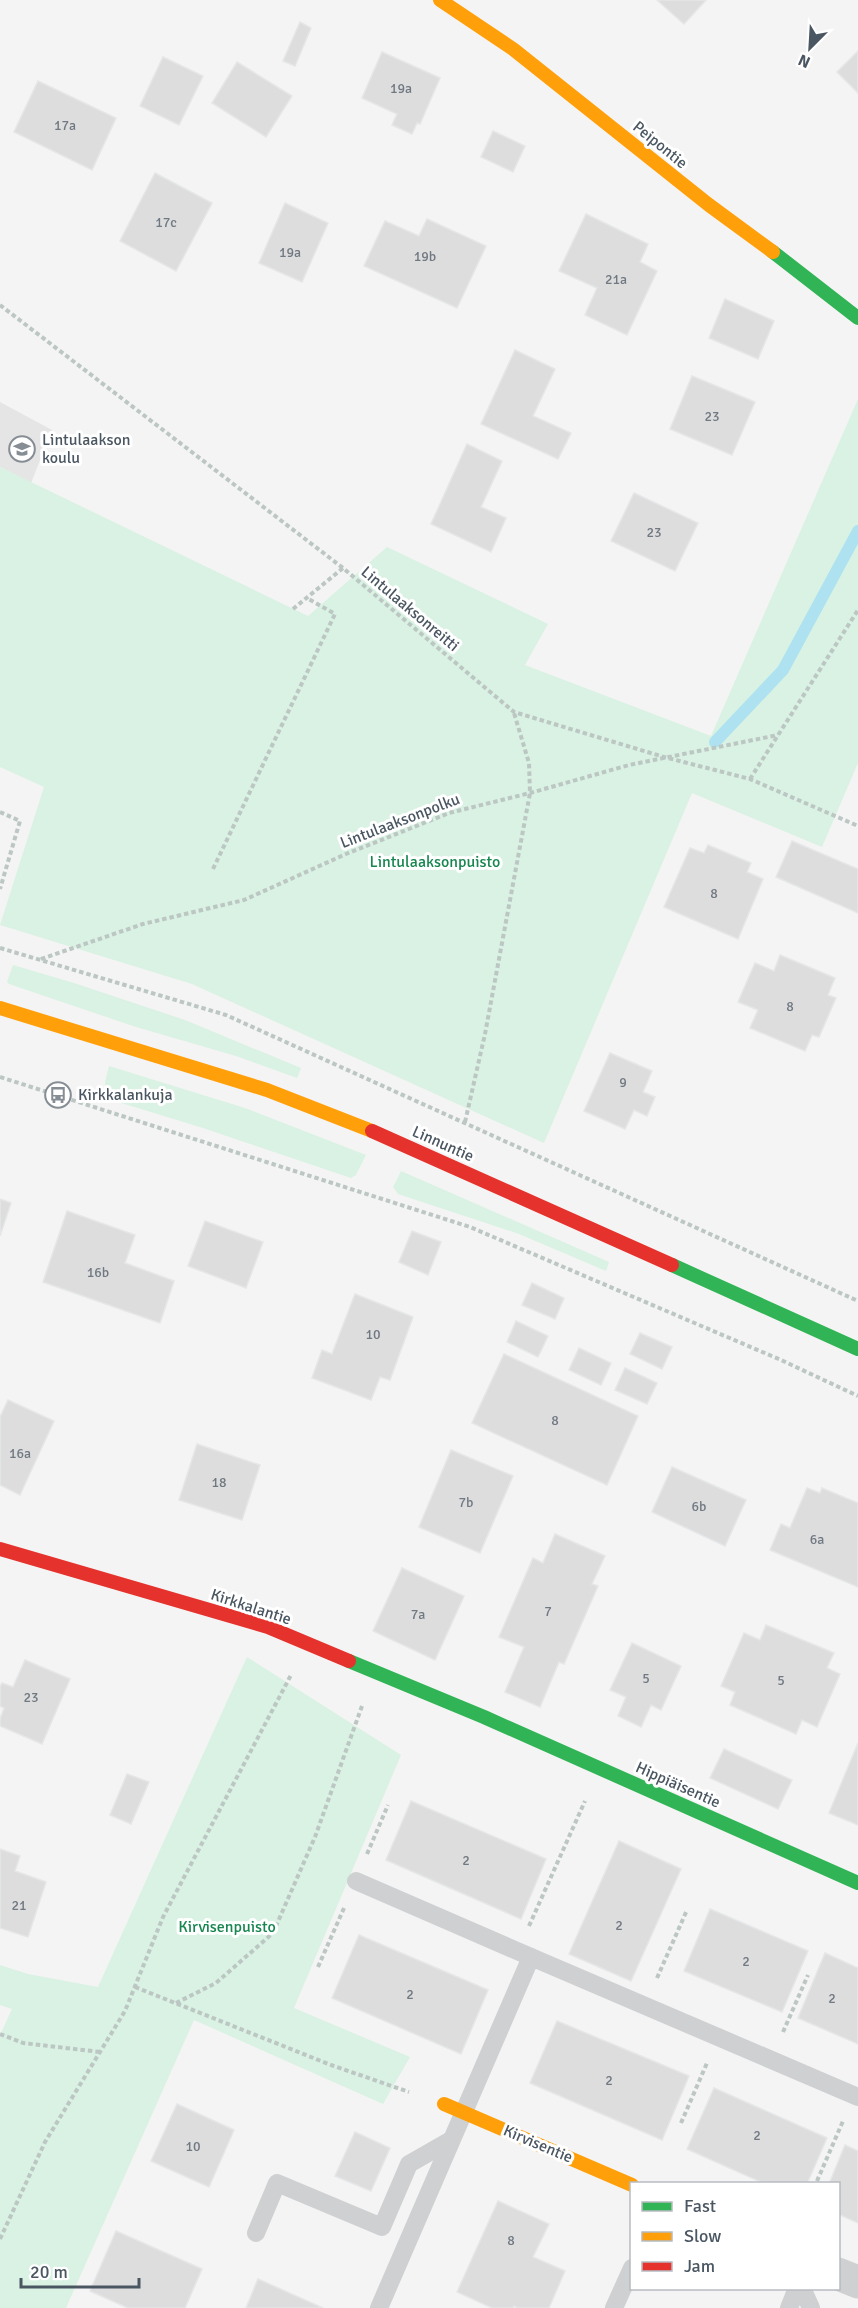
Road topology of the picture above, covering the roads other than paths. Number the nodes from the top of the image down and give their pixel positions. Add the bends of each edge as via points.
1 (440, 0) edge
2 (858, 318) edge
3 (0, 1008) edge
4 (858, 1349) edge
5 (0, 1549) edge
6 (484, 1717) joint
7 (356, 1881) road end
8 (858, 1883) edge
9 (524, 1954) junction
10 (856, 2097) edge
11 (444, 2104) road end
12 (464, 2112) junction
13 (451, 2140) junction
14 (630, 2184) edge
15 (256, 2233) dead end
16 (630, 2272) edge
17 (840, 2275) edge
18 (858, 2283) edge
19 (798, 2290) edge
20 (800, 2290) edge
21 (379, 2308) edge
22 (614, 2308) edge
23 (789, 2308) edge
24 (811, 2308) edge

1 - 2 street, Peipontie via 513,49 709,206
3 - 4 street, Linnuntie via 267,1090 388,1137
5 - 6 street, Kirkkalantie via 268,1627
6 - 8 street, Hippiäisentie
7 - 9 lane
9 - 10 lane
9 - 12 lane
11 - 12 street, Kirvisentie
12 - 13 lane
12 - 14 street, Kirvisentie
13 - 15 lane via 409,2164 382,2227 277,2182
13 - 21 lane
16 - 22 lane
17 - 18 street
19 - 23 lane
20 - 24 lane

